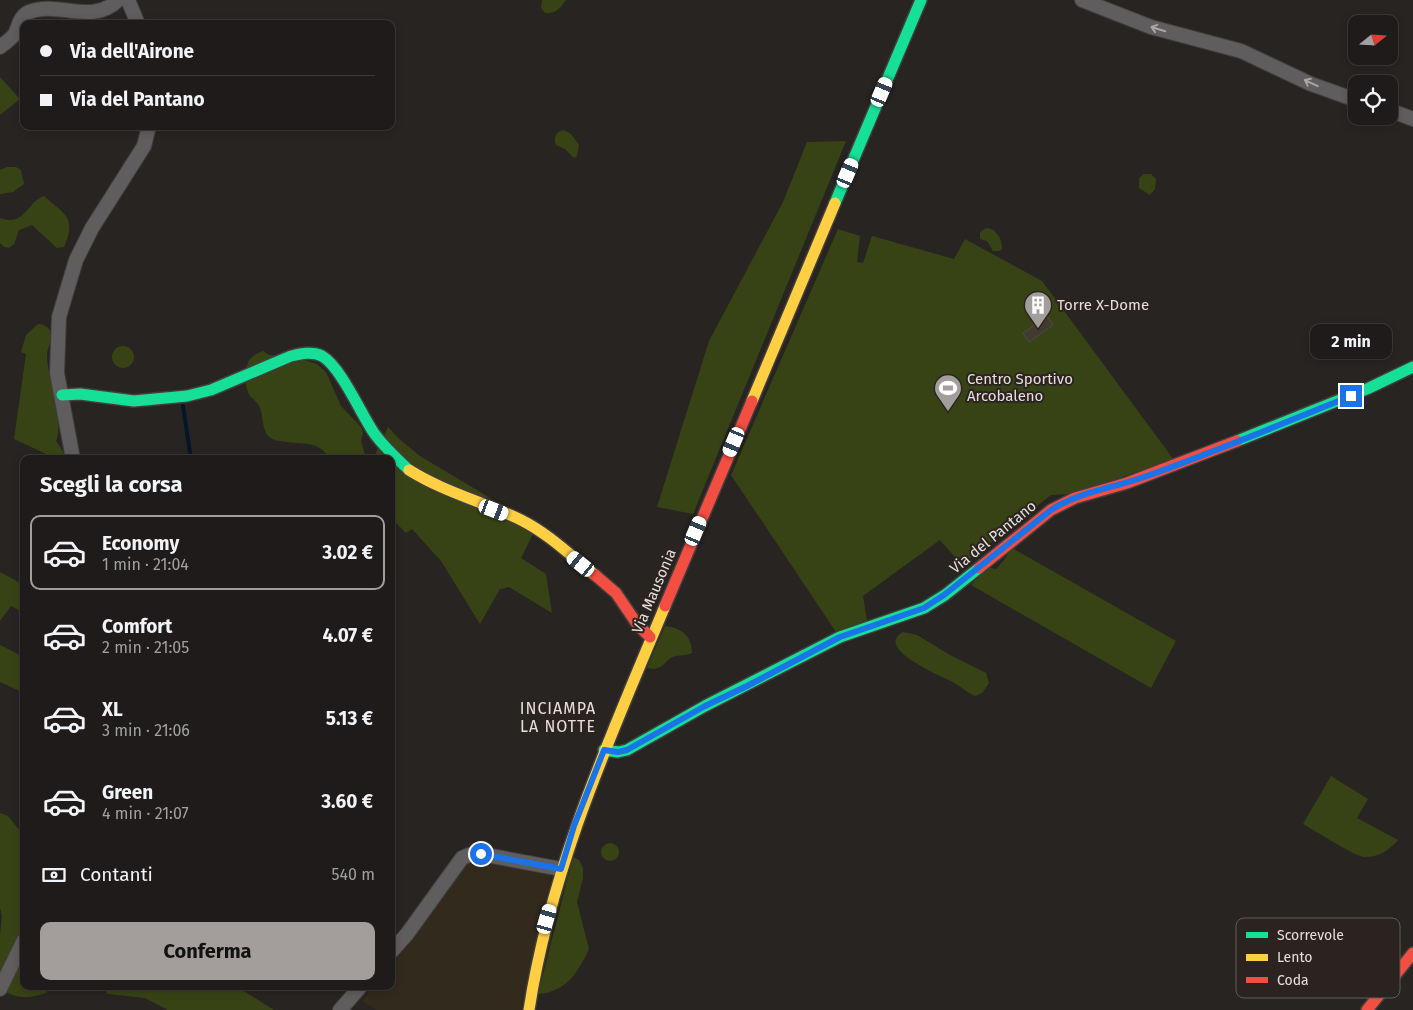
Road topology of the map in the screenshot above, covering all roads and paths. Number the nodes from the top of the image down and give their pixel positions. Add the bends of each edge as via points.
1 (118, 0) edge
2 (128, 0) edge
3 (921, 0) edge
4 (1082, 0) edge
5 (20, 20) edge
6 (136, 20) edge
7 (20, 21) edge
8 (0, 47) edge
9 (1348, 97) edge
10 (1398, 113) edge
11 (1413, 119) edge
12 (148, 130) edge
13 (1413, 367) edge
14 (62, 395) junction
15 (72, 455) edge
16 (392, 455) edge
17 (395, 458) edge
18 (650, 638) junction
19 (604, 750) junction
20 (561, 869) junction
21 (20, 948) edge
22 (395, 948) edge
23 (1413, 953) edge
24 (1400, 969) edge
25 (0, 989) edge
26 (358, 990) edge
27 (1377, 998) edge
28 (340, 1010) edge
29 (530, 1010) edge
30 (1367, 1010) edge

1 - 5 street via 99,12 40,9 27,13
2 - 6 street
3 - 18 street, Via Mausonia
9 -> 4 street via 1242,51 1151,27
7 - 8 street via 14,36
10 - 11 street
12 - 14 street via 144,146 92,228 76,260 59,317 57,373
13 - 19 street, Via del Pantano via 1367,389 1182,463 1066,501 924,608 840,637 627,750
14 - 15 street
14 - 16 street via 82,394 139,401 182,396 210,390 262,367 310,353 322,356 337,373 380,442
17 - 18 street via 419,477 440,488 540,531 611,589
18 - 19 street, Via Mausonia
19 - 20 street, Via Mausonia
20 - 22 street via 481,854 462,858
20 - 29 street, Via Mausonia via 542,935
21 - 25 street
23 - 24 street
26 - 28 street
27 - 30 street

